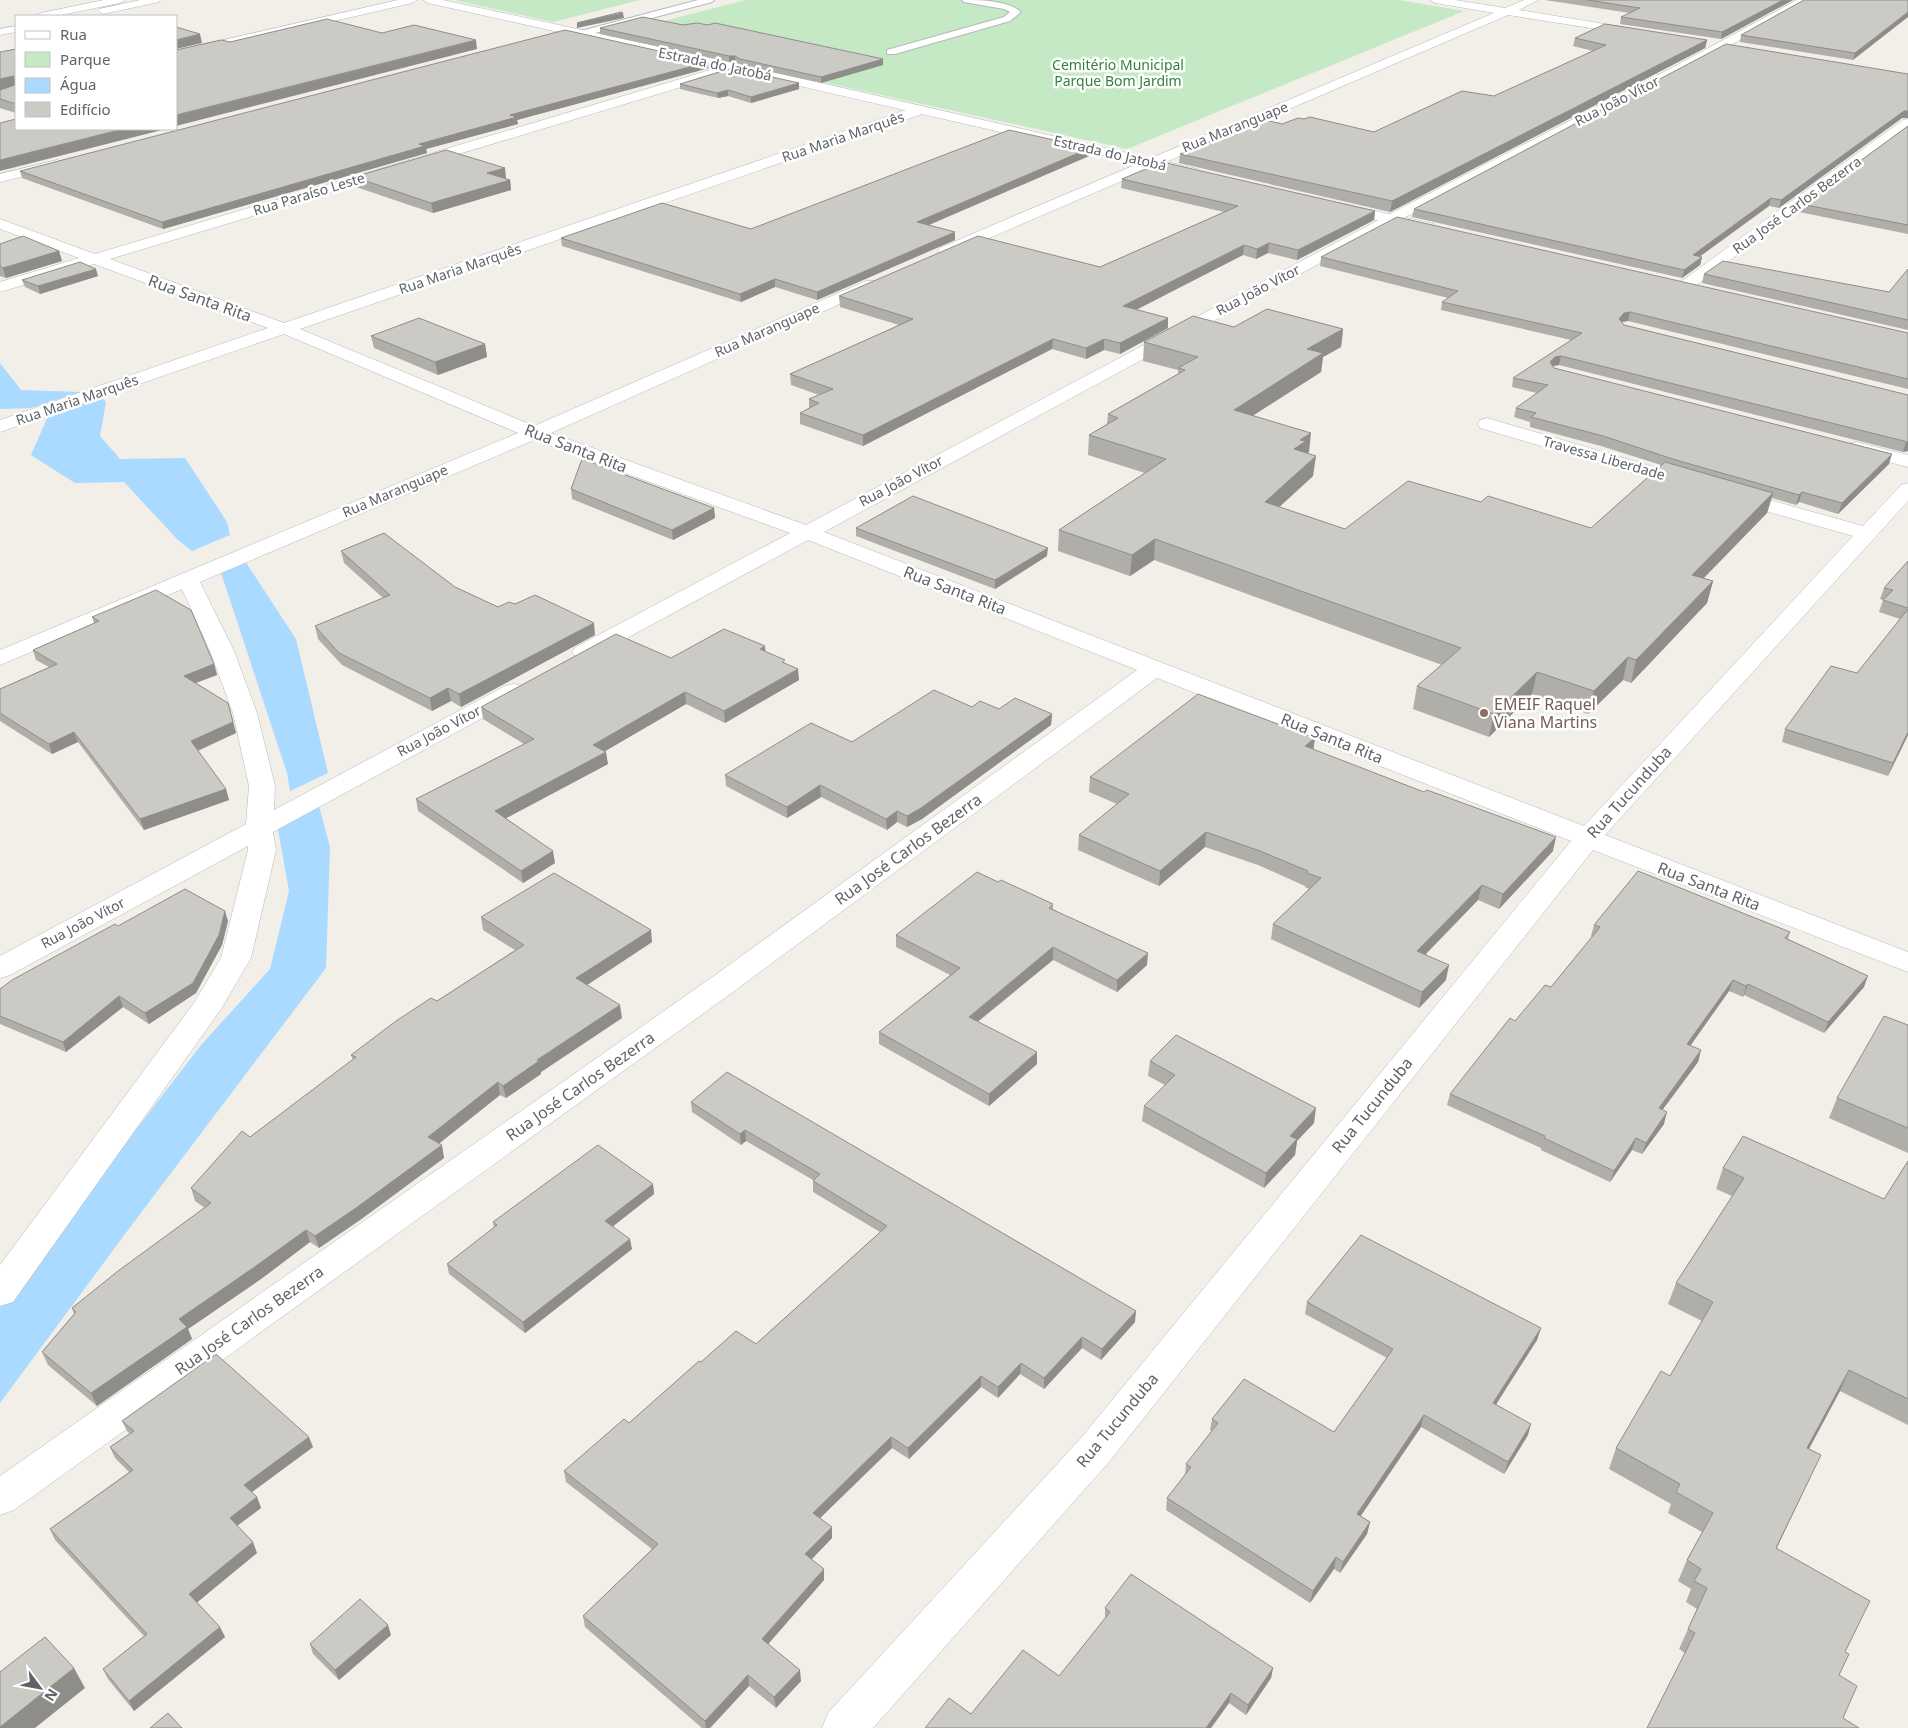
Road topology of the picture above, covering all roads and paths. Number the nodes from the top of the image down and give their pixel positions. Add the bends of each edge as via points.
1 (120, 0) edge
2 (156, 0) edge
3 (412, 0) edge
4 (428, 0) edge
5 (670, 0) edge
6 (709, 0) edge
7 (967, 0) edge
8 (1435, 0) edge
9 (1533, 0) edge
10 (1806, 0) edge
11 (1507, 6) edge
12 (1488, 9) junction
13 (46, 15) edge
14 (82, 15) edge
15 (15, 21) edge
16 (0, 25) edge
17 (15, 29) edge
18 (0, 32) edge
19 (568, 32) junction
20 (1644, 33) edge
21 (537, 39) edge
22 (1703, 42) edge
23 (1732, 47) junction
24 (892, 52) dead end
25 (178, 54) edge
26 (734, 67) junction
27 (1298, 86) dead end
28 (920, 110) junction
29 (1908, 123) edge
30 (1126, 156) junction
31 (1147, 156) junction
32 (67, 161) edge
33 (1207, 176) edge
34 (0, 178) edge
35 (1323, 203) edge
36 (1391, 219) junction
37 (0, 224) edge
38 (1438, 230) edge
39 (92, 259) junction
40 (0, 287) edge
41 (1705, 291) edge
42 (286, 329) junction
43 (692, 344) dead end
44 (524, 423) junction
45 (1487, 424) dead end
46 (0, 426) edge
47 (483, 434) dead end
48 (1842, 444) edge
49 (1908, 461) edge
50 (1908, 489) edge
51 (806, 532) junction
52 (1865, 533) junction
53 (188, 579) junction
54 (0, 658) edge
55 (563, 664) edge
56 (1155, 668) junction
57 (528, 682) edge
58 (259, 828) junction
59 (1587, 839) junction
60 (1908, 963) edge
61 (0, 968) edge
62 (0, 1292) edge
63 (0, 1498) edge
64 (844, 1728) edge

1 - 13 street
2 - 14 street
3 - 25 street
4 - 19 street, Estrada do Jatobá
5 - 19 lane
6 - 19 lane
7 - 24 lane via 1007,7 1016,12 1007,19
8 - 12 street
9 - 11 street, Rua Maranguape
10 - 23 street, Rua João Vítor
11 - 12 street, Rua Maranguape
11 - 20 street
11 - 31 street, Rua Maranguape via 1351,79
12 - 27 street, Rua Maranguape
15 - 16 street
17 - 18 street
19 - 21 street
19 - 26 street, Estrada do Jatobá
22 - 23 street
23 - 36 street, Rua João Vítor
26 - 28 street, Estrada do Jatobá
26 - 39 street, Rua Paraíso Leste
28 - 30 street, Estrada do Jatobá
28 - 42 street, Rua Maria Marquês
29 - 41 street, Rua José Carlos Bezerra via 1680,285
30 - 31 street, Estrada do Jatobá
30 - 31 street, Rua Maranguape via 930,250
31 - 33 street, Estrada do Jatobá
32 - 34 street
35 - 36 street
36 - 38 street
36 - 51 street, Rua João Vítor
37 - 39 street, Rua Santa Rita
39 - 40 street, Rua Paraíso Leste
39 - 42 street, Rua Santa Rita
42 - 44 street, Rua Santa Rita
42 - 46 street, Rua Maria Marquês
43 - 44 street, Rua Maranguape via 880,272
44 - 47 street, Rua Maranguape
44 - 51 street, Rua Santa Rita
44 - 53 street, Rua Maranguape
45 - 52 street, Travessa Liberdade
48 - 49 street
50 - 52 street, Rua Tucunduba
51 - 55 street, Rua João Vítor
51 - 56 street, Rua Santa Rita
52 - 59 street, Rua Tucunduba
53 - 54 street, Rua Maranguape
53 - 58 street via 222,651 245,713 262,786
56 - 59 street, Rua Santa Rita
56 - 63 street, Rua José Carlos Bezerra via 722,985
57 - 58 street, Rua João Vítor
58 - 61 street, Rua João Vítor
58 - 62 street via 262,850 236,958 206,1009
59 - 60 street, Rua Santa Rita
59 - 64 street, Rua Tucunduba via 1094,1450

